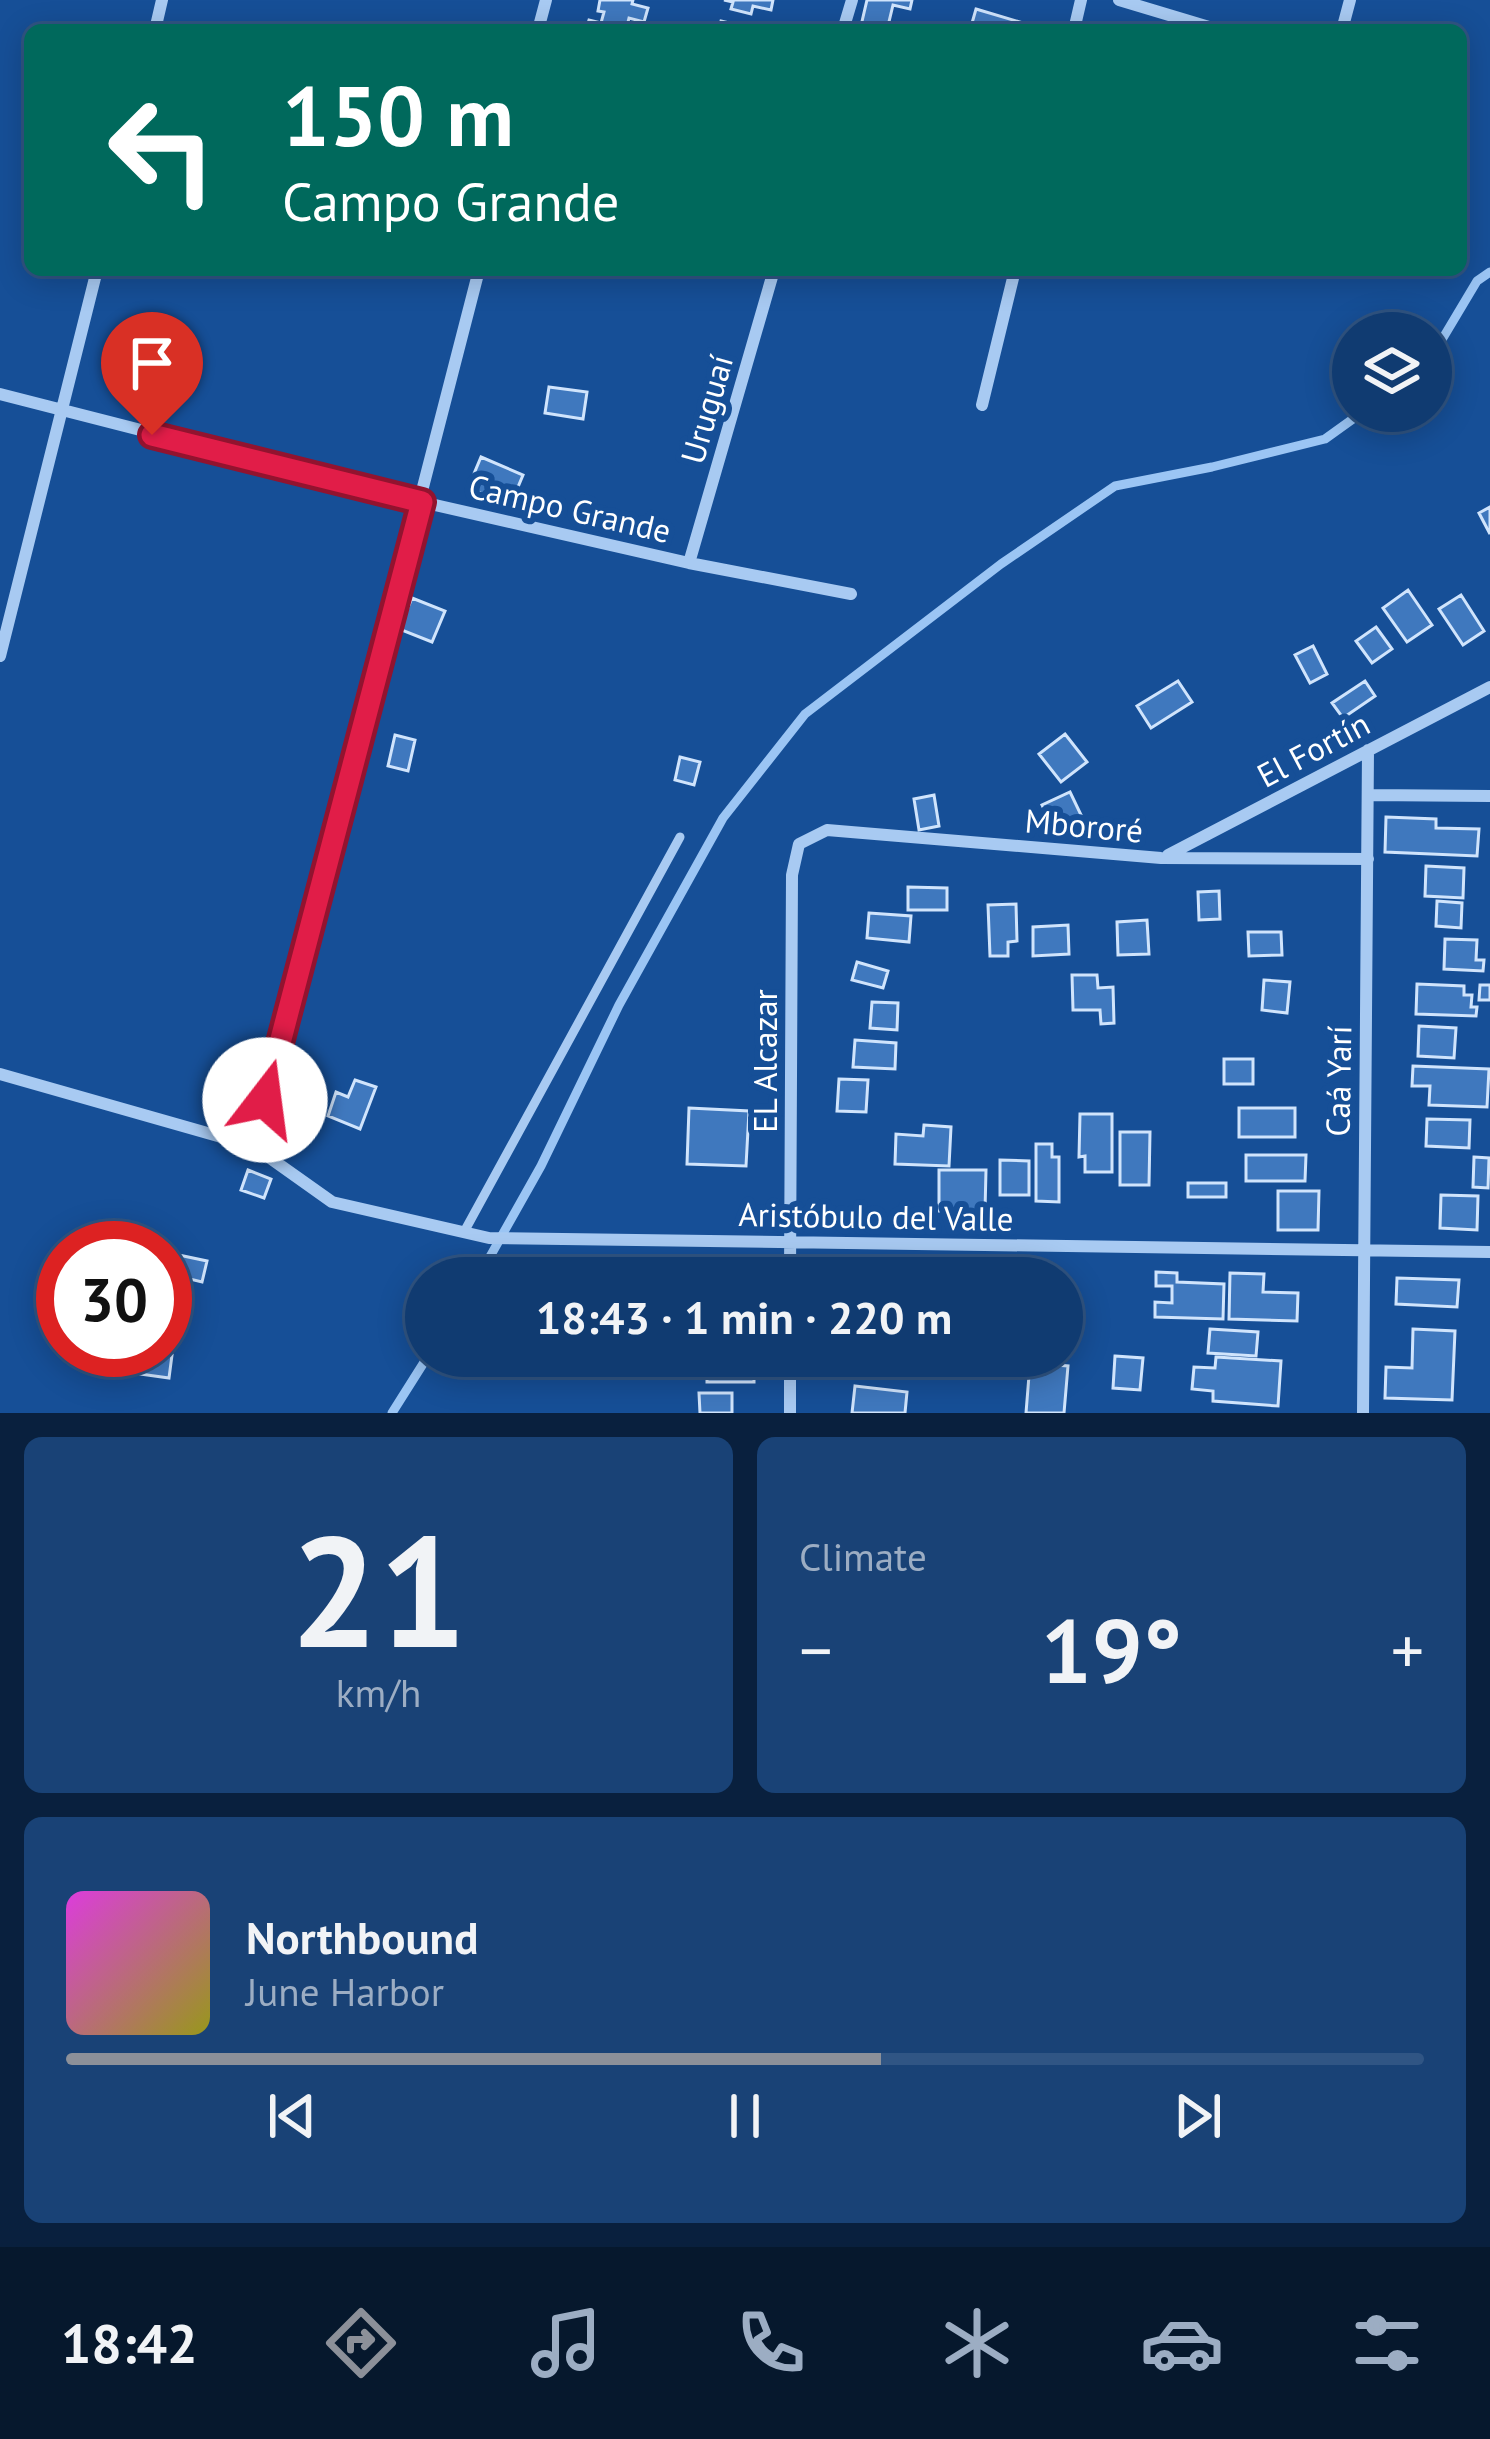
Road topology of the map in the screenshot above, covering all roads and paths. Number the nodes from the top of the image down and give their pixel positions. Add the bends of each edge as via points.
1 (1119, 0) edge
2 (1199, 24) edge
3 (96, 276) edge
4 (478, 276) edge
5 (772, 276) edge
6 (1014, 276) edge
7 (0, 394) edge
8 (982, 404) dead end
9 (63, 413) junction
10 (422, 502) junction
11 (689, 563) junction
12 (851, 594) dead end
13 (0, 656) edge
14 (1490, 687) edge
15 (1368, 750) junction
16 (1368, 796) junction
17 (1490, 796) edge
18 (680, 837) dead end
19 (799, 844) joint
20 (1161, 858) junction
21 (1368, 859) junction
22 (0, 1074) edge
23 (253, 1146) junction
24 (464, 1232) junction
25 (790, 1241) junction
26 (1362, 1250) junction
27 (1490, 1252) edge
28 (790, 1257) edge
29 (790, 1377) edge
30 (790, 1413) edge
31 (1363, 1413) edge

1 - 2 street
3 - 9 street
4 - 10 street
5 - 11 street, Uruguaí
6 - 8 street
7 - 9 street, Campo Grande
9 - 10 street, Campo Grande
9 - 13 street
10 - 11 street, Campo Grande
10 - 23 street
11 - 12 street, Campo Grande
14 - 15 street, El Fortín
15 - 16 street, Caá Yarí
15 - 20 street, El Fortín
16 - 17 street
16 - 21 street, Caá Yarí
18 - 24 lane
19 - 20 street, Mbororé via 827,830
19 - 25 street, EL Alcazar via 792,875
20 - 21 street, Mbororé
21 - 26 street, Caá Yarí
22 - 23 street
23 - 24 street, Aristóbulo del Valle via 332,1202
24 - 25 street, Aristóbulo del Valle via 558,1241
25 - 26 street, Aristóbulo del Valle
25 - 28 street, EL Alcazar
26 - 27 street, Aristóbulo del Valle
26 - 31 street, Caá Yarí
29 - 30 street

